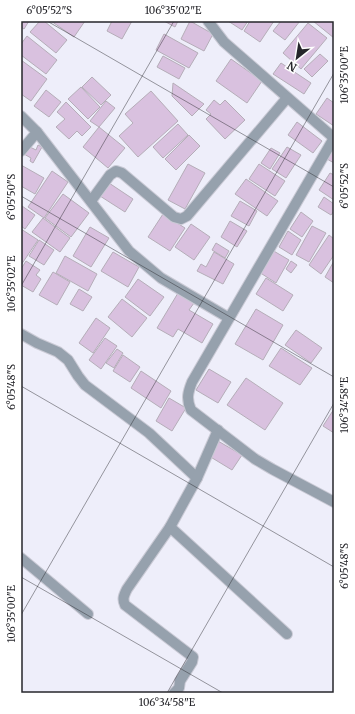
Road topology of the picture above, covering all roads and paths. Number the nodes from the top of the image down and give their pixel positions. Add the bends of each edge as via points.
1 (208, 21) edge
2 (287, 98) junction
3 (21, 116) edge
4 (37, 132) junction
5 (334, 138) edge
6 (21, 151) edge
7 (90, 201) junction
8 (229, 318) junction
9 (21, 334) edge
10 (218, 430) junction
11 (197, 478) junction
12 (334, 502) edge
13 (170, 527) junction
14 (21, 558) edge
15 (88, 614) dead end
16 (286, 634) dead end
17 (174, 693) edge

1 - 2 street via 224,42
2 - 5 street
2 - 7 street via 188,216 181,219 174,217 122,173 116,171
3 - 4 street
4 - 6 street
4 - 7 street
5 - 8 street
7 - 8 street via 129,251 146,266 161,278
8 - 10 street via 187,393 191,410
9 - 11 street via 58,352 68,360 85,385 149,433
10 - 11 street
10 - 12 street via 255,459
11 - 13 street
13 - 16 street
13 - 17 street via 127,589 123,602 193,657 179,688
14 - 15 street

